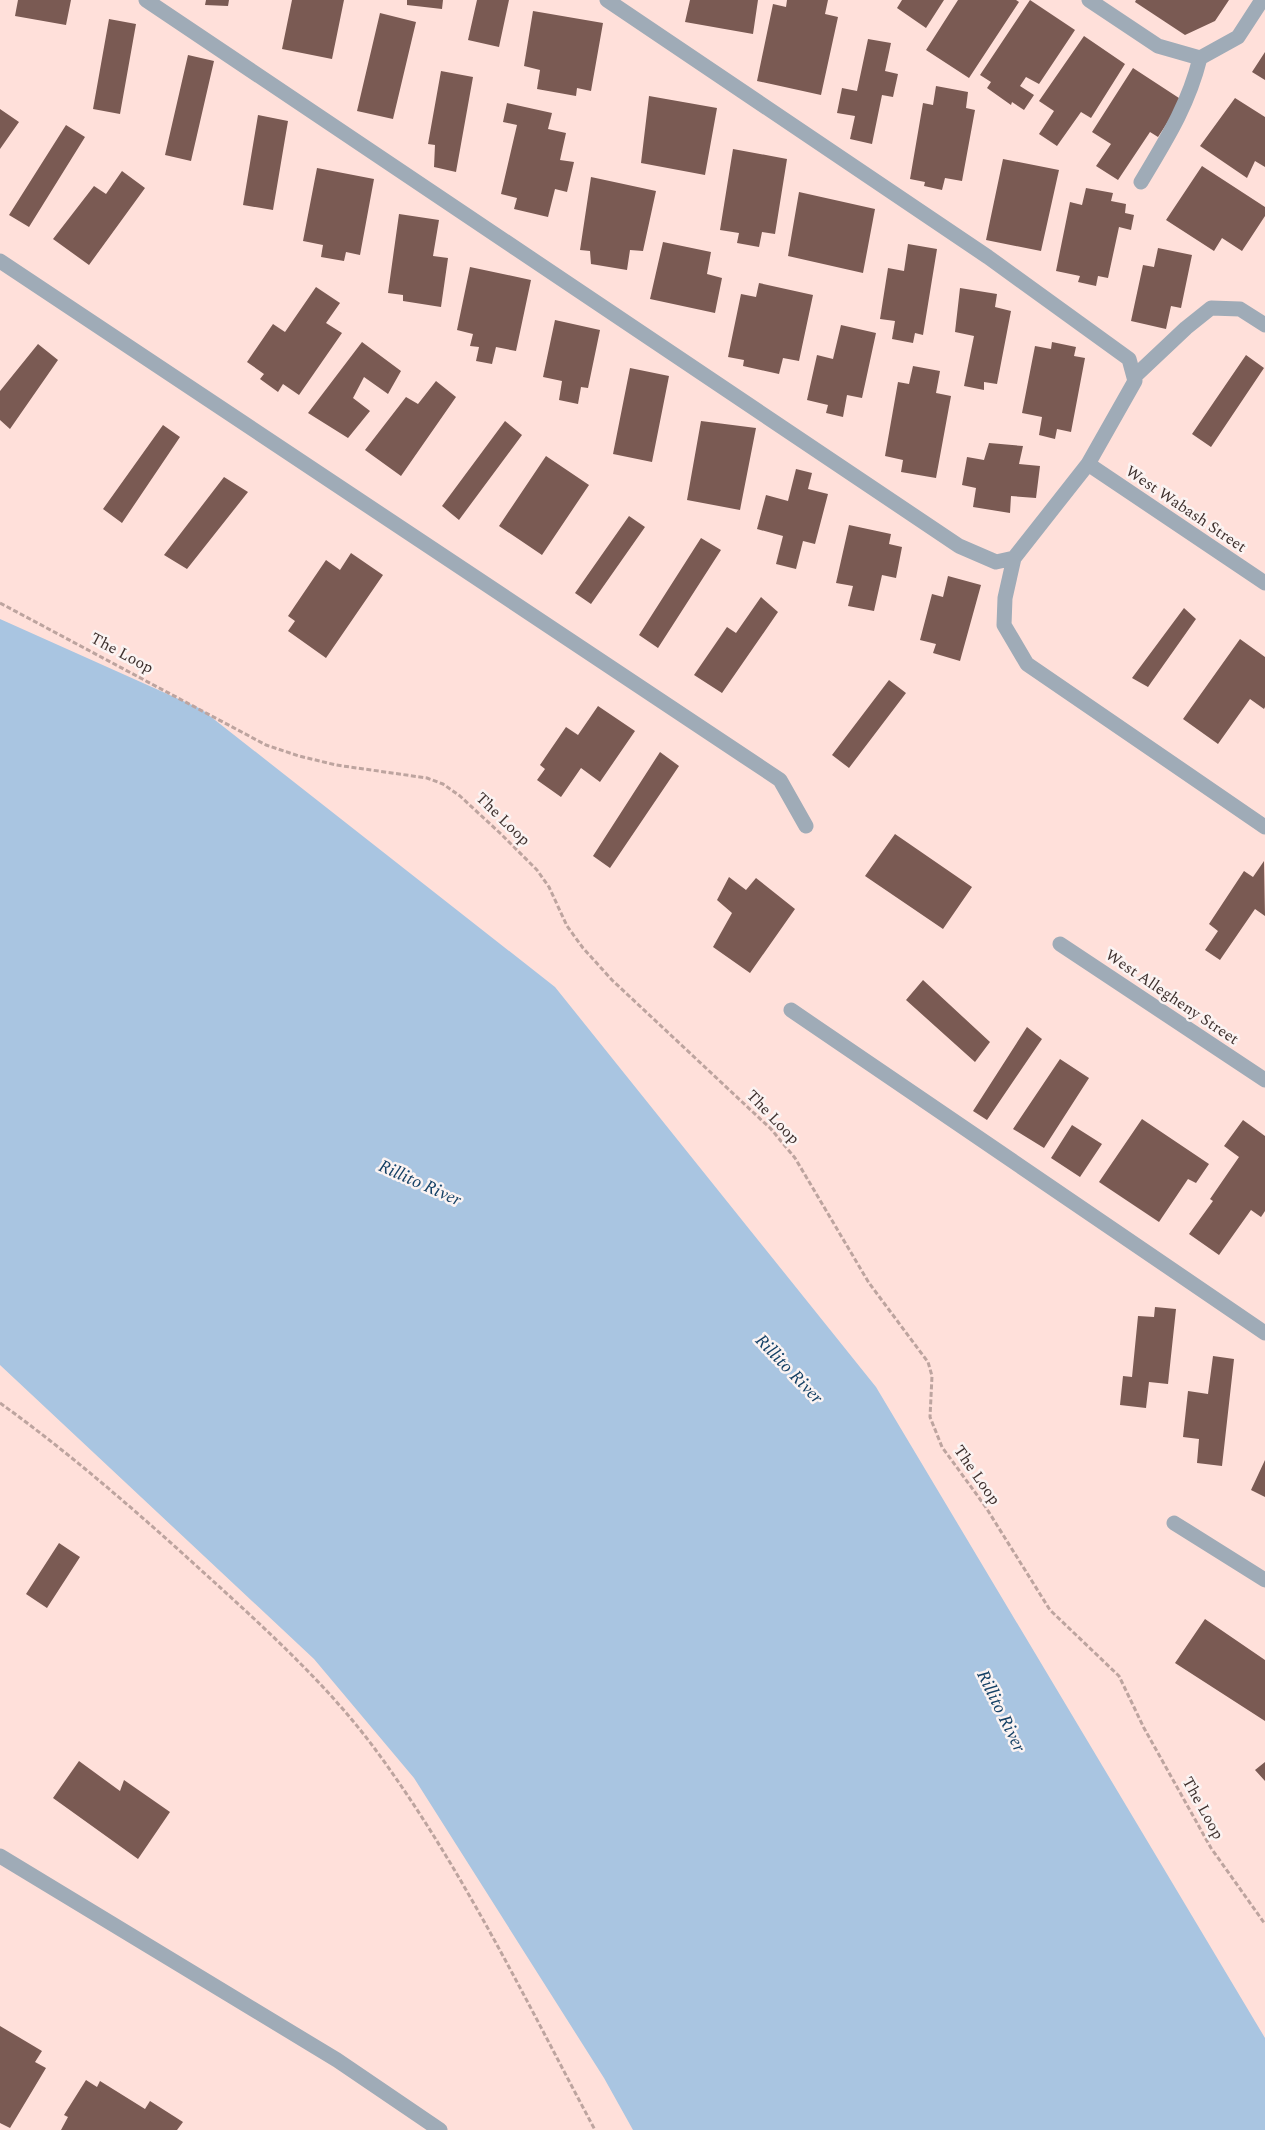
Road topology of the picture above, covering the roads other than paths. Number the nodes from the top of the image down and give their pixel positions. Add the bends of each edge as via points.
1 (146, 0) edge
2 (607, 0) edge
3 (1089, 0) edge
4 (1262, 0) edge
5 (1200, 58) junction
6 (1141, 182) dead end
7 (0, 261) edge
8 (1265, 325) edge
9 (1134, 377) junction
10 (1088, 464) junction
11 (1014, 558) junction
12 (1265, 583) edge
13 (806, 826) dead end
14 (1265, 827) edge
15 (1060, 944) dead end
16 (791, 1010) dead end
17 (1265, 1080) edge
18 (1265, 1333) edge
19 (1174, 1523) dead end
20 (1265, 1580) edge
21 (0, 1856) edge
22 (440, 2130) edge

1 - 11 street via 959,546 996,562
2 - 9 street via 988,257 1129,358
3 - 5 street via 1158,46
4 - 5 street via 1238,37
5 - 6 street via 1180,118
7 - 13 street via 780,780
8 - 9 street via 1240,308 1211,308
9 - 10 street via 1135,381
10 - 11 street
10 - 12 street, West Wabash Street
11 - 14 street via 1005,598 1004,625 1027,664
15 - 17 street, West Allegheny Street
16 - 18 street
19 - 20 street
21 - 22 street via 337,2060

